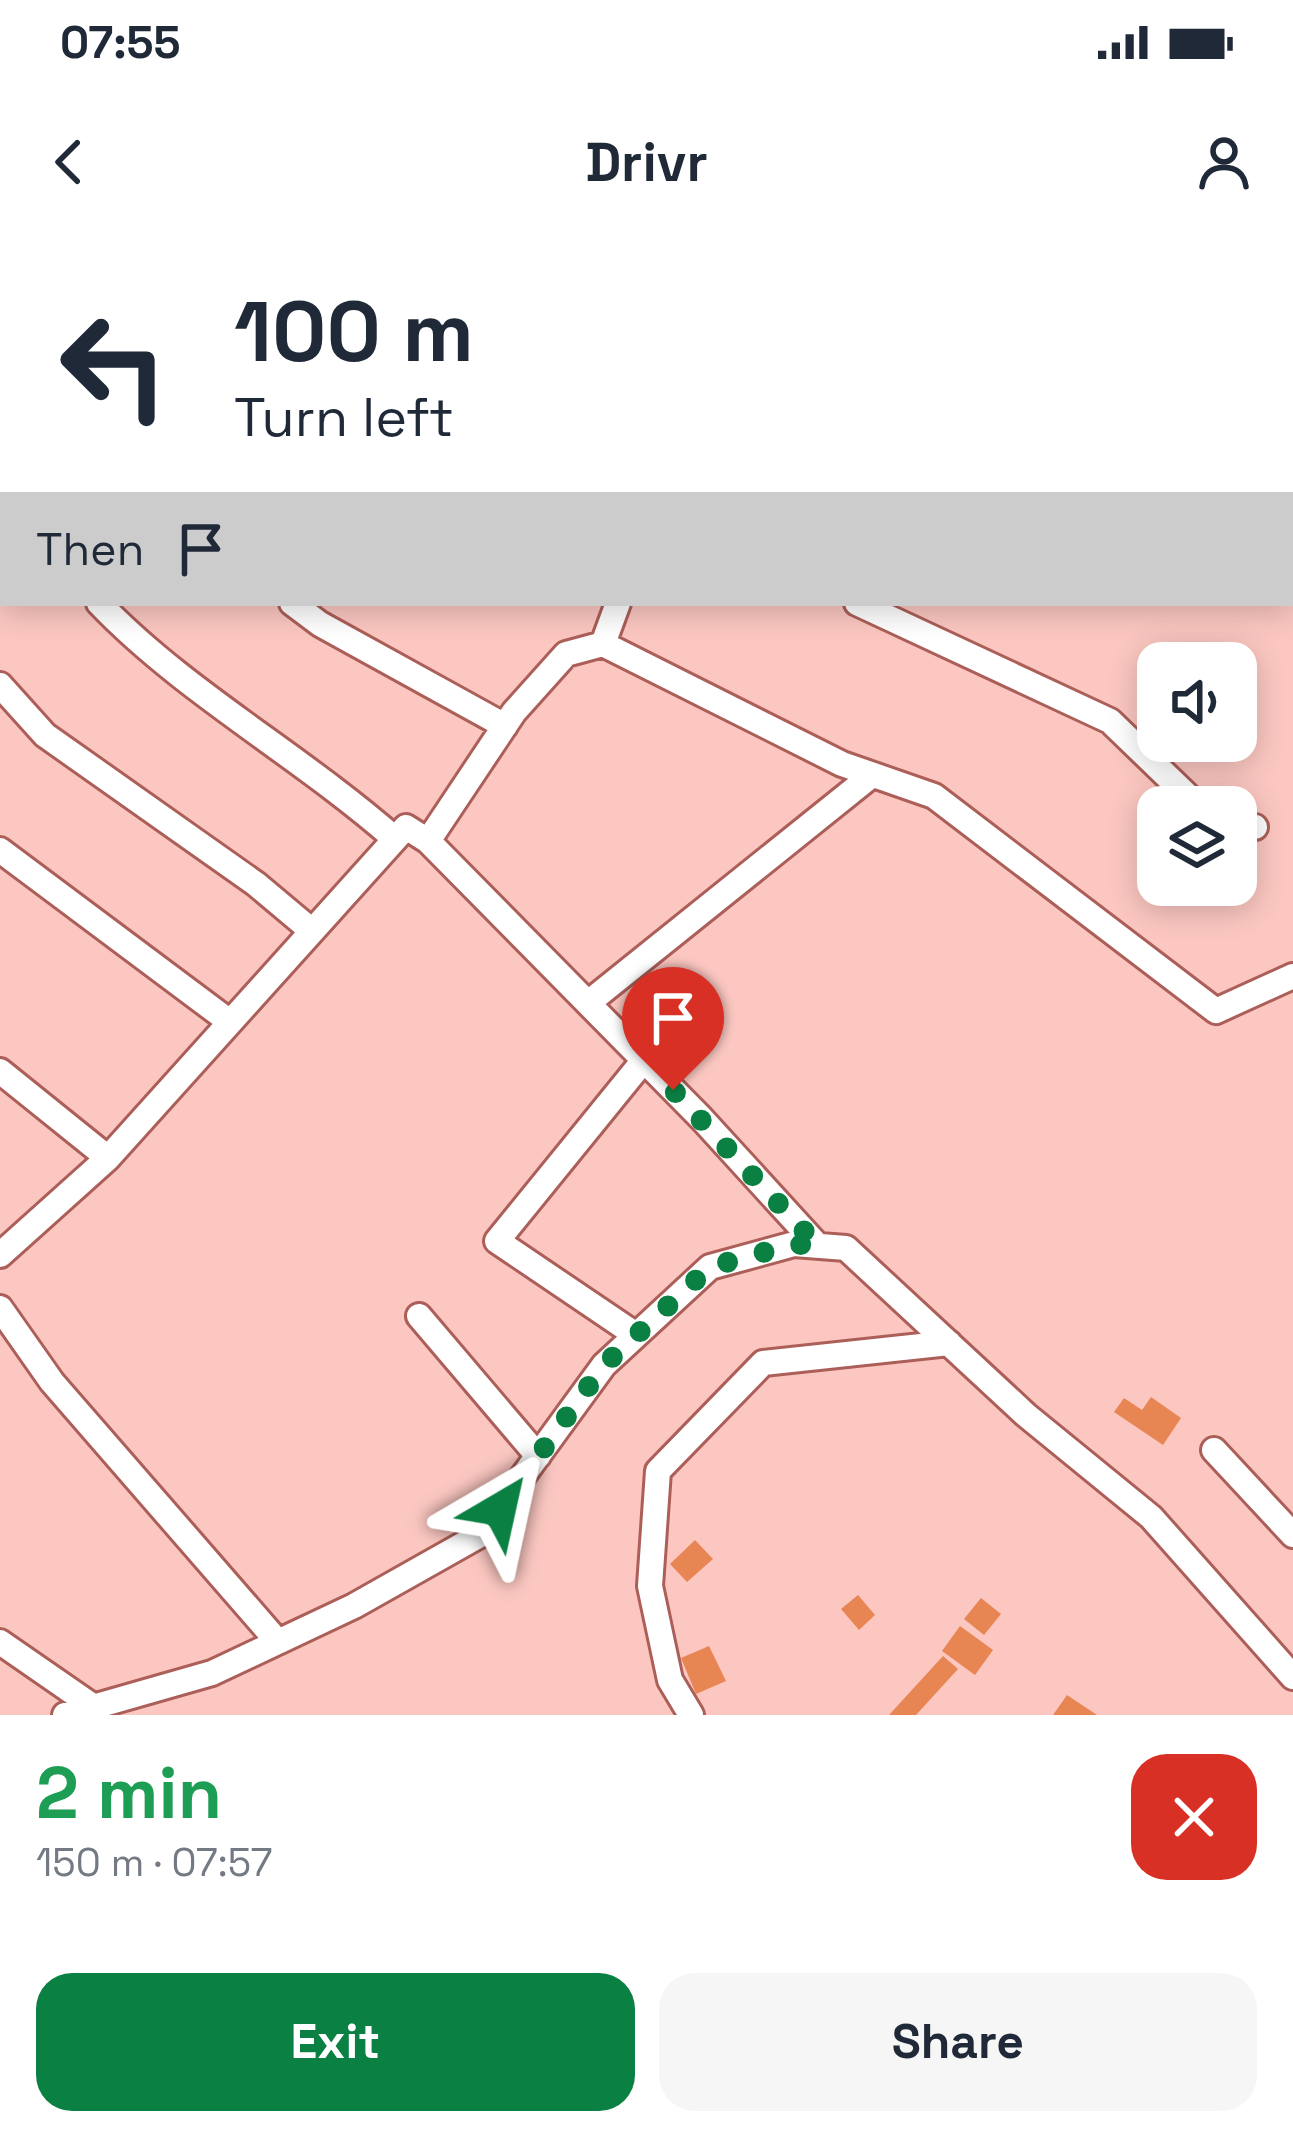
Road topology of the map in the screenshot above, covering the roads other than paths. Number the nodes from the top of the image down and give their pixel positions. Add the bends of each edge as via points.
1 (102, 606) edge
2 (296, 606) edge
3 (610, 606) edge
4 (863, 606) edge
5 (603, 644) junction
6 (0, 685) edge
7 (505, 726) junction
8 (872, 775) junction
9 (1177, 786) edge
10 (395, 838) junction
11 (428, 842) junction
12 (0, 850) edge
13 (312, 931) junction
14 (1293, 976) edge
15 (588, 1003) junction
16 (230, 1022) junction
17 (644, 1060) junction
18 (0, 1071) edge
19 (108, 1158) junction
20 (818, 1246) junction
21 (0, 1255) edge
22 (0, 1309) edge
23 (419, 1316) dead end
24 (636, 1335) junction
25 (949, 1343) junction
26 (1214, 1450) dead end
27 (538, 1456) junction
28 (1293, 1535) edge
29 (0, 1642) edge
30 (278, 1642) junction
31 (1293, 1677) edge
32 (94, 1707) junction
33 (65, 1715) edge
34 (691, 1715) edge

1 - 10 street via 134,640
2 - 7 street
3 - 5 street
4 - 9 street via 1110,721
5 - 7 street via 566,654
5 - 8 street
6 - 13 street via 45,735
7 - 11 street
8 - 14 street via 934,796 1216,1011
8 - 15 street
10 - 11 street via 406,827
10 - 13 street
11 - 15 street
12 - 16 street
13 - 16 street
15 - 17 street
16 - 19 street
17 - 20 street
17 - 24 street via 497,1241
18 - 19 street
19 - 21 street
20 - 24 street via 794,1244 710,1267
20 - 25 street via 846,1248
22 - 30 street via 52,1382
23 - 27 street
24 - 27 street
25 - 31 street via 1151,1517
25 - 34 street via 763,1363 658,1472 650,1586 670,1680
26 - 28 street
27 - 30 street via 480,1535
29 - 32 street
30 - 32 street via 212,1673
32 - 33 street

